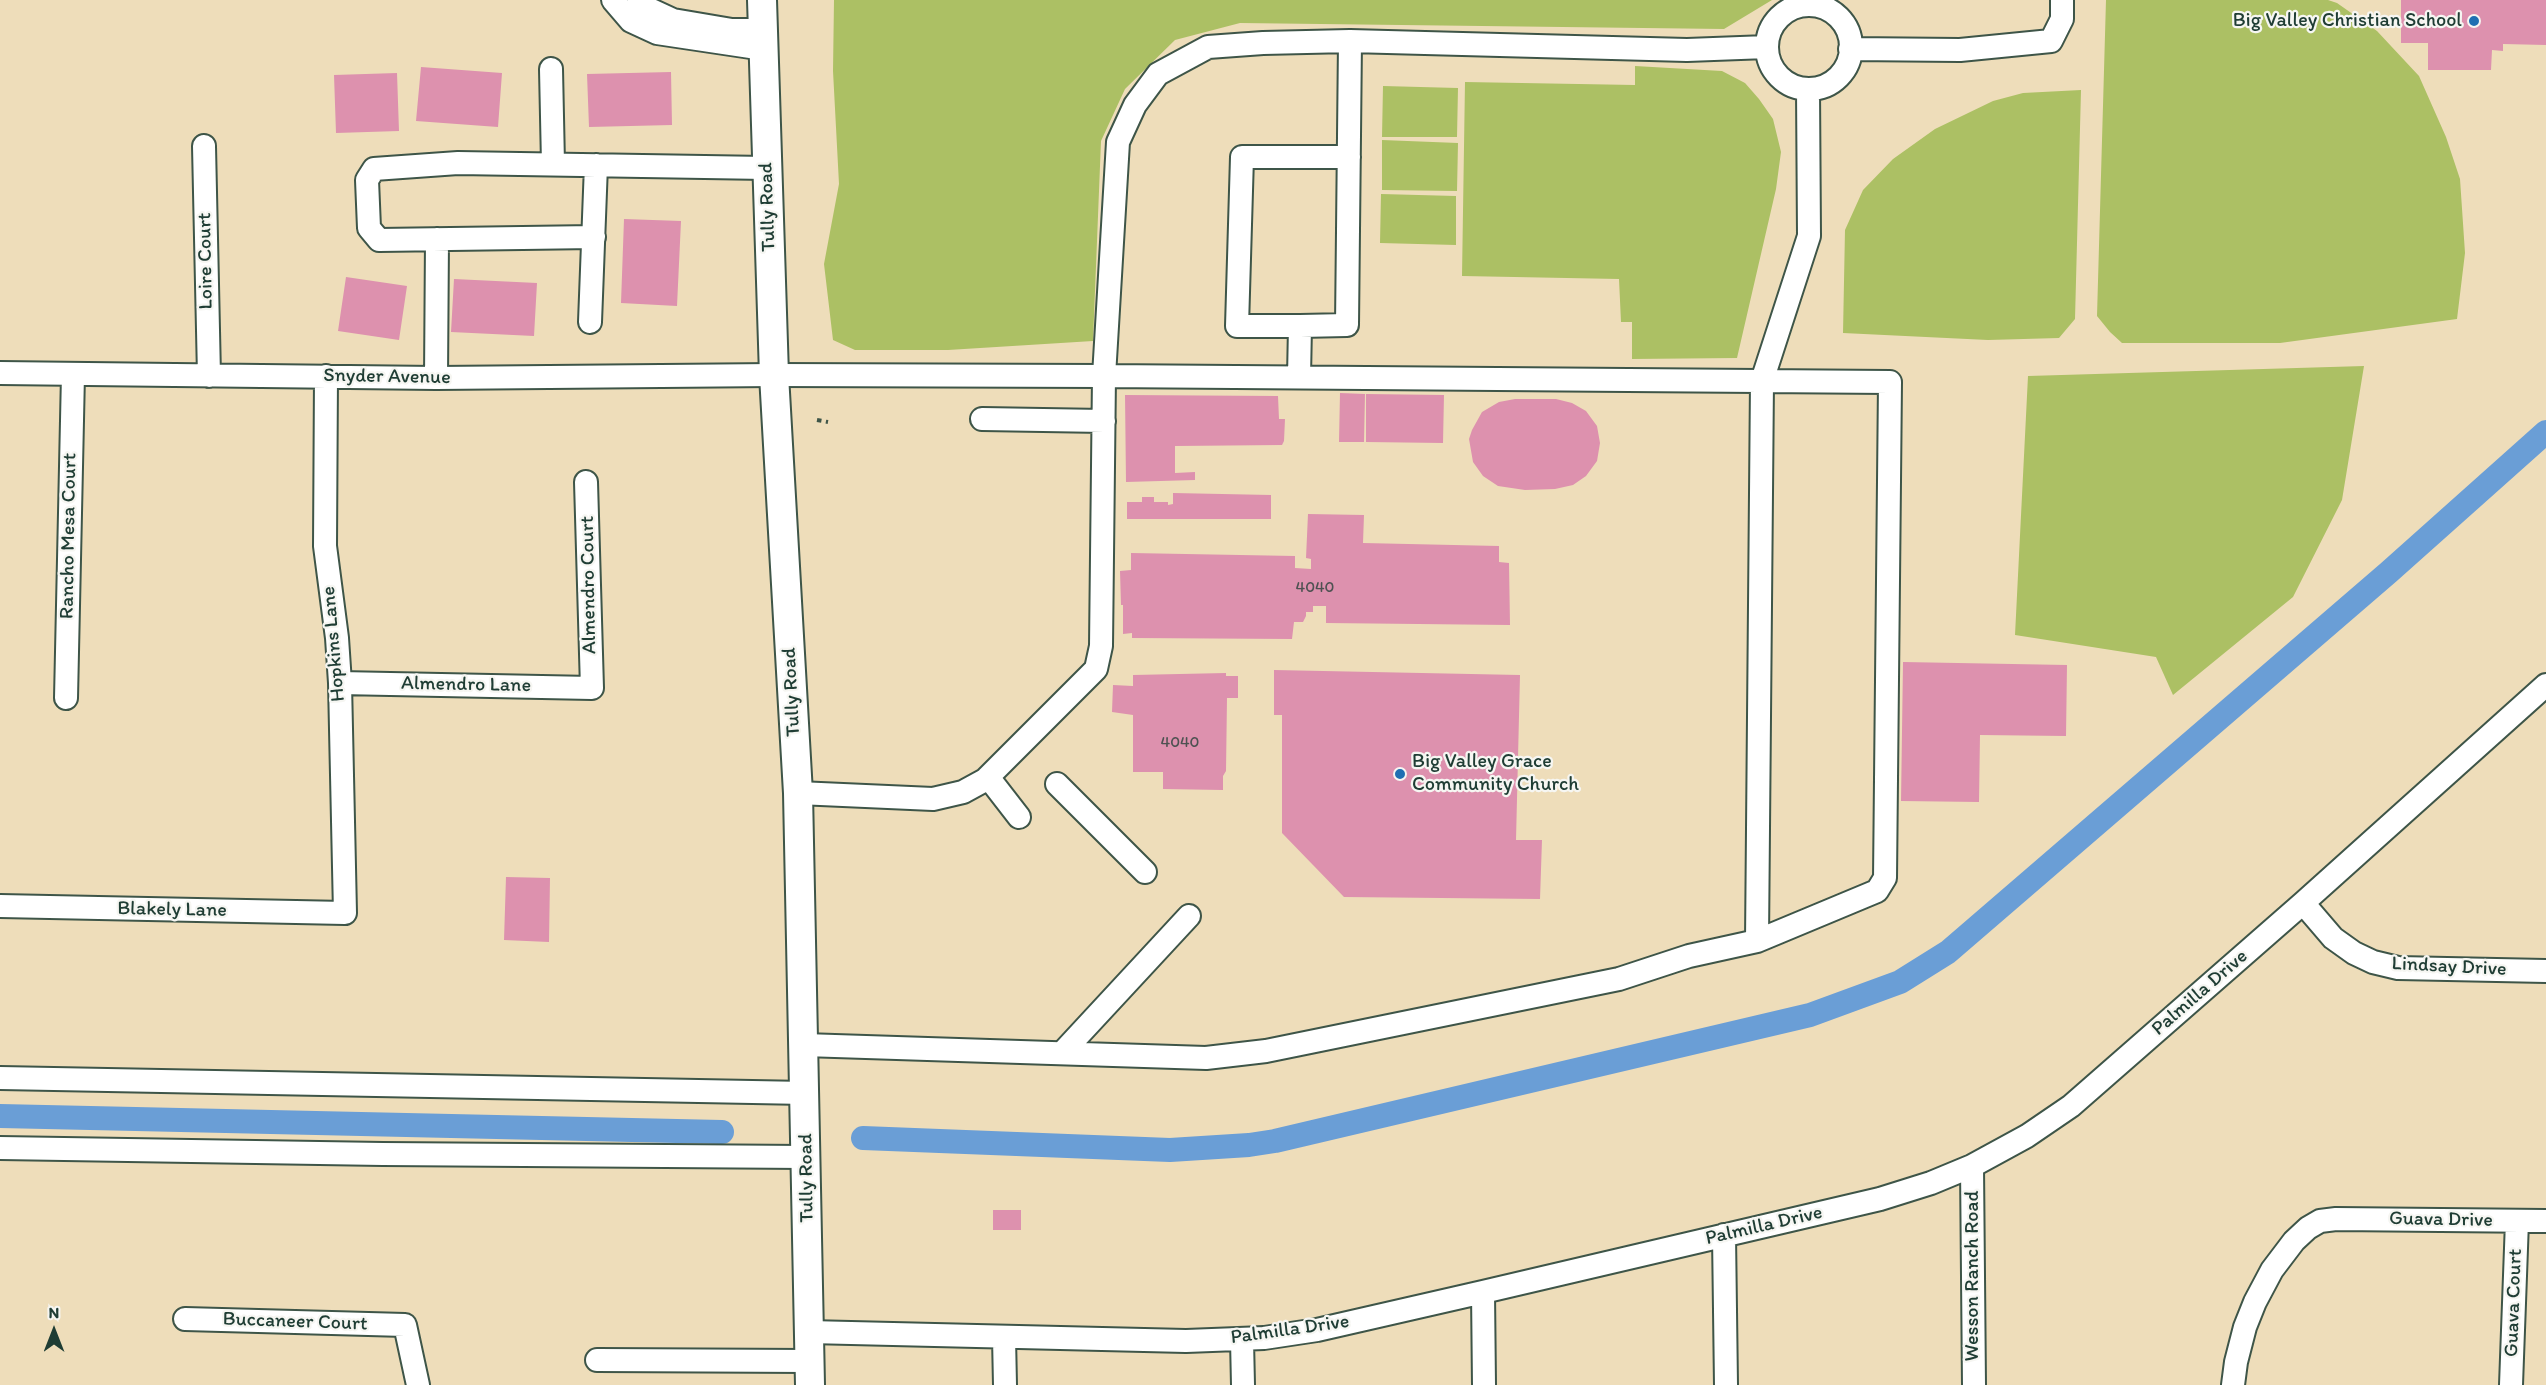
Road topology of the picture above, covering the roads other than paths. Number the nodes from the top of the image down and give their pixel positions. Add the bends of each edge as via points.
1 (613, 0) edge
2 (639, 0) edge
3 (762, 0) edge
4 (2062, 0) edge
5 (1809, 3) edge
6 (764, 40) junction
7 (1350, 41) junction
8 (1767, 47) junction
9 (1850, 49) junction
10 (551, 69) dead end
11 (1808, 89) junction
12 (204, 146) dead end
13 (1349, 157) junction
14 (553, 164) junction
15 (596, 165) junction
16 (766, 168) junction
17 (594, 237) junction
18 (437, 239) junction
19 (590, 322) dead end
20 (1300, 326) junction
21 (0, 373) edge
22 (73, 374) junction
23 (774, 375) junction
24 (209, 376) junction
25 (326, 376) junction
26 (1104, 376) junction
27 (1299, 377) junction
28 (436, 378) junction
29 (1762, 381) junction
30 (981, 419) dead end
31 (1104, 421) junction
32 (586, 482) dead end
33 (340, 683) junction
34 (2546, 685) edge
35 (592, 688) joint
36 (66, 698) dead end
37 (988, 777) junction
38 (1057, 784) dead end
39 (798, 794) junction
40 (1019, 817) dead end
41 (1145, 872) dead end
42 (2303, 903) junction
43 (0, 906) edge
44 (345, 913) joint
45 (1189, 916) dead end
46 (1756, 940) junction
47 (2546, 971) edge
48 (804, 1045) junction
49 (1062, 1053) junction
50 (0, 1078) edge
51 (806, 1094) junction
52 (0, 1148) edge
53 (806, 1157) junction
54 (1972, 1166) junction
55 (2517, 1221) junction
56 (2546, 1221) edge
57 (1724, 1235) junction
58 (1483, 1292) junction
59 (185, 1319) dead end
60 (809, 1332) junction
61 (1004, 1337) junction
62 (1242, 1340) junction
63 (597, 1360) dead end
64 (809, 1373) edge
65 (418, 1385) edge
66 (1005, 1385) edge
67 (1243, 1385) edge
68 (1484, 1385) edge
69 (1726, 1385) edge
70 (1974, 1385) edge
71 (2234, 1385) edge
72 (2511, 1385) edge

1 - 6 street via 631,21 657,33
2 - 6 street via 673,20
3 - 6 main road, Tully Road
4 - 9 street via 2062,19 2051,42 1960,50
5 - 8 street via 1777,19
5 - 9 street via 1841,20
6 - 16 main road, Tully Road
7 - 8 street via 1687,50
7 - 13 street
7 - 26 street via 1208,47 1158,74 1118,141
8 - 11 street via 1776,74 1785,82
9 - 11 street via 1840,75 1831,83
10 - 14 street
11 - 29 street via 1809,236
12 - 24 street, Loire Court
13 - 20 street via 1347,325
13 - 20 street via 1242,157 1237,326
14 - 15 street
14 - 18 street via 459,163 374,169 367,180 369,228 379,240
15 - 16 street
15 - 17 street
16 - 23 main road, Tully Road
17 - 18 street
17 - 19 street
18 - 28 street
20 - 27 street
21 - 22 street, Snyder Avenue
22 - 24 street, Snyder Avenue
22 - 36 street, Rancho Mesa Court
23 - 26 street, Snyder Avenue
23 - 28 street, Snyder Avenue
23 - 39 main road, Tully Road
24 - 25 street, Snyder Avenue
25 - 28 street, Snyder Avenue
25 - 33 street, Hopkins Lane via 325,546
26 - 27 street, Snyder Avenue
26 - 31 street
27 - 29 street, Snyder Avenue
29 - 46 street
29 - 46 street, Snyder Avenue via 1890,382 1890,429 1885,878 1877,891
30 - 31 street
31 - 37 street via 1101,646 1096,669
32 - 35 street, Almendro Court
33 - 35 street, Almendro Lane
33 - 44 street, Hopkins Lane
34 - 42 street, Palmilla Drive
37 - 39 street via 963,792 933,799
37 - 40 street
38 - 41 street
39 - 48 main road, Tully Road
42 - 47 street, Lindsay Drive via 2333,938 2373,962 2398,968
42 - 54 street, Palmilla Drive via 2071,1106
43 - 44 street, Blakely Lane
45 - 49 street
46 - 49 street via 1619,979 1266,1051 1206,1058
48 - 49 street
48 - 51 main road, Tully Road
50 - 51 street
51 - 53 main road, Tully Road
52 - 53 street
53 - 60 main road, Tully Road
54 - 57 street, Palmilla Drive via 1880,1199
54 - 70 street, Wesson Ranch Road
55 - 56 street, Guava Drive
55 - 71 street, Guava Drive via 2320,1221 2294,1241 2272,1270 2245,1327
55 - 72 street, Guava Court
57 - 58 street, Palmilla Drive
57 - 69 street
58 - 62 street, Palmilla Drive via 1317,1330
58 - 68 street
59 - 65 street, Buccaneer Court via 405,1325
60 - 61 street, Palmilla Drive
60 - 64 main road, Tully Road
61 - 62 street, Palmilla Drive
61 - 66 street
62 - 67 street
63 - 64 street

